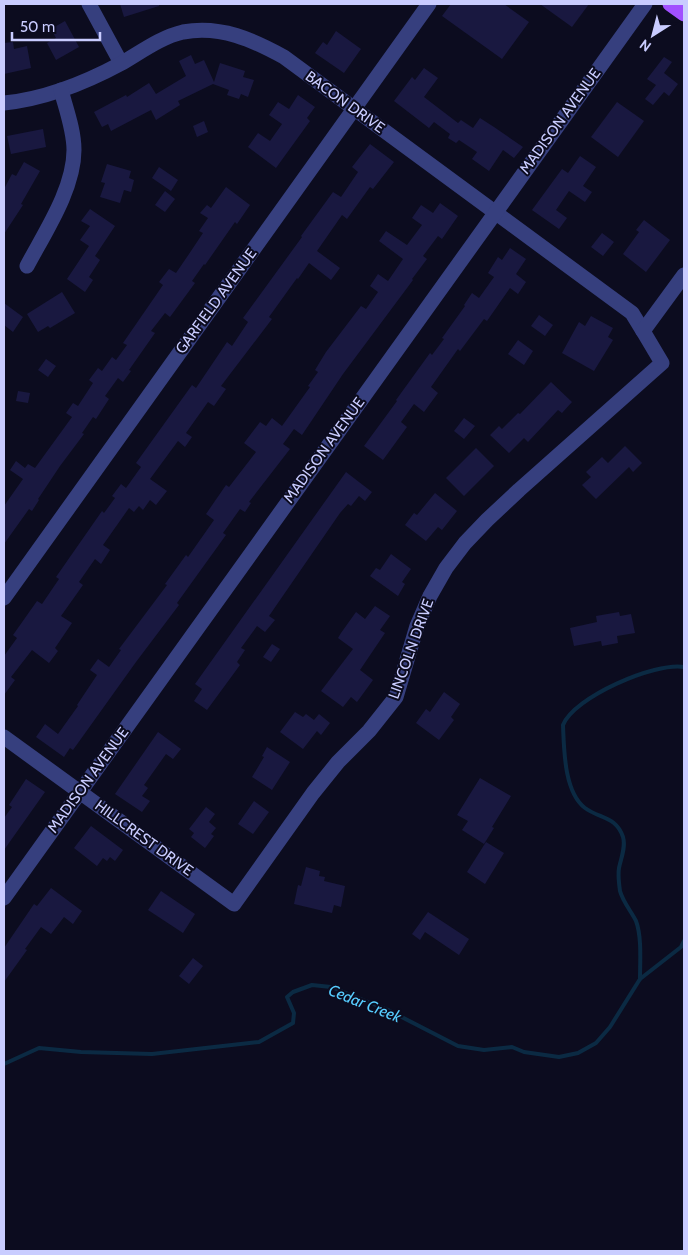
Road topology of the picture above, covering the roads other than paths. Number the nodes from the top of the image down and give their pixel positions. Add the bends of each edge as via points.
1 (89, 4) edge
2 (429, 4) edge
3 (644, 4) edge
4 (670, 4) edge
5 (684, 14) edge
6 (121, 63) junction
7 (61, 90) junction
8 (4, 102) edge
9 (354, 108) junction
10 (495, 212) junction
11 (27, 266) dead end
12 (684, 275) edge
13 (643, 331) junction
14 (4, 598) edge
15 (4, 737) edge
16 (80, 791) junction
17 (4, 898) edge
18 (234, 904) joint

1 - 6 street
2 - 9 street, GARFIELD AVENUE
3 - 10 street, MADISON AVENUE
4 - 5 main road
6 - 7 street, BACON DRIVE
6 - 9 street, BACON DRIVE via 183,32 216,31 244,37 268,48
7 - 8 street, BACON DRIVE via 22,101
7 - 11 street via 74,151 70,175 66,192
9 - 10 street, BACON DRIVE
9 - 14 street, GARFIELD AVENUE
10 - 13 street, BACON DRIVE via 632,313
10 - 16 street, MADISON AVENUE
12 - 13 street
13 - 18 street, LINCOLN DRIVE via 662,363 486,520 465,543 430,596 417,626 396,697 313,793
15 - 16 street, HILLCREST DRIVE
16 - 17 street, MADISON AVENUE
16 - 18 street, HILLCREST DRIVE

